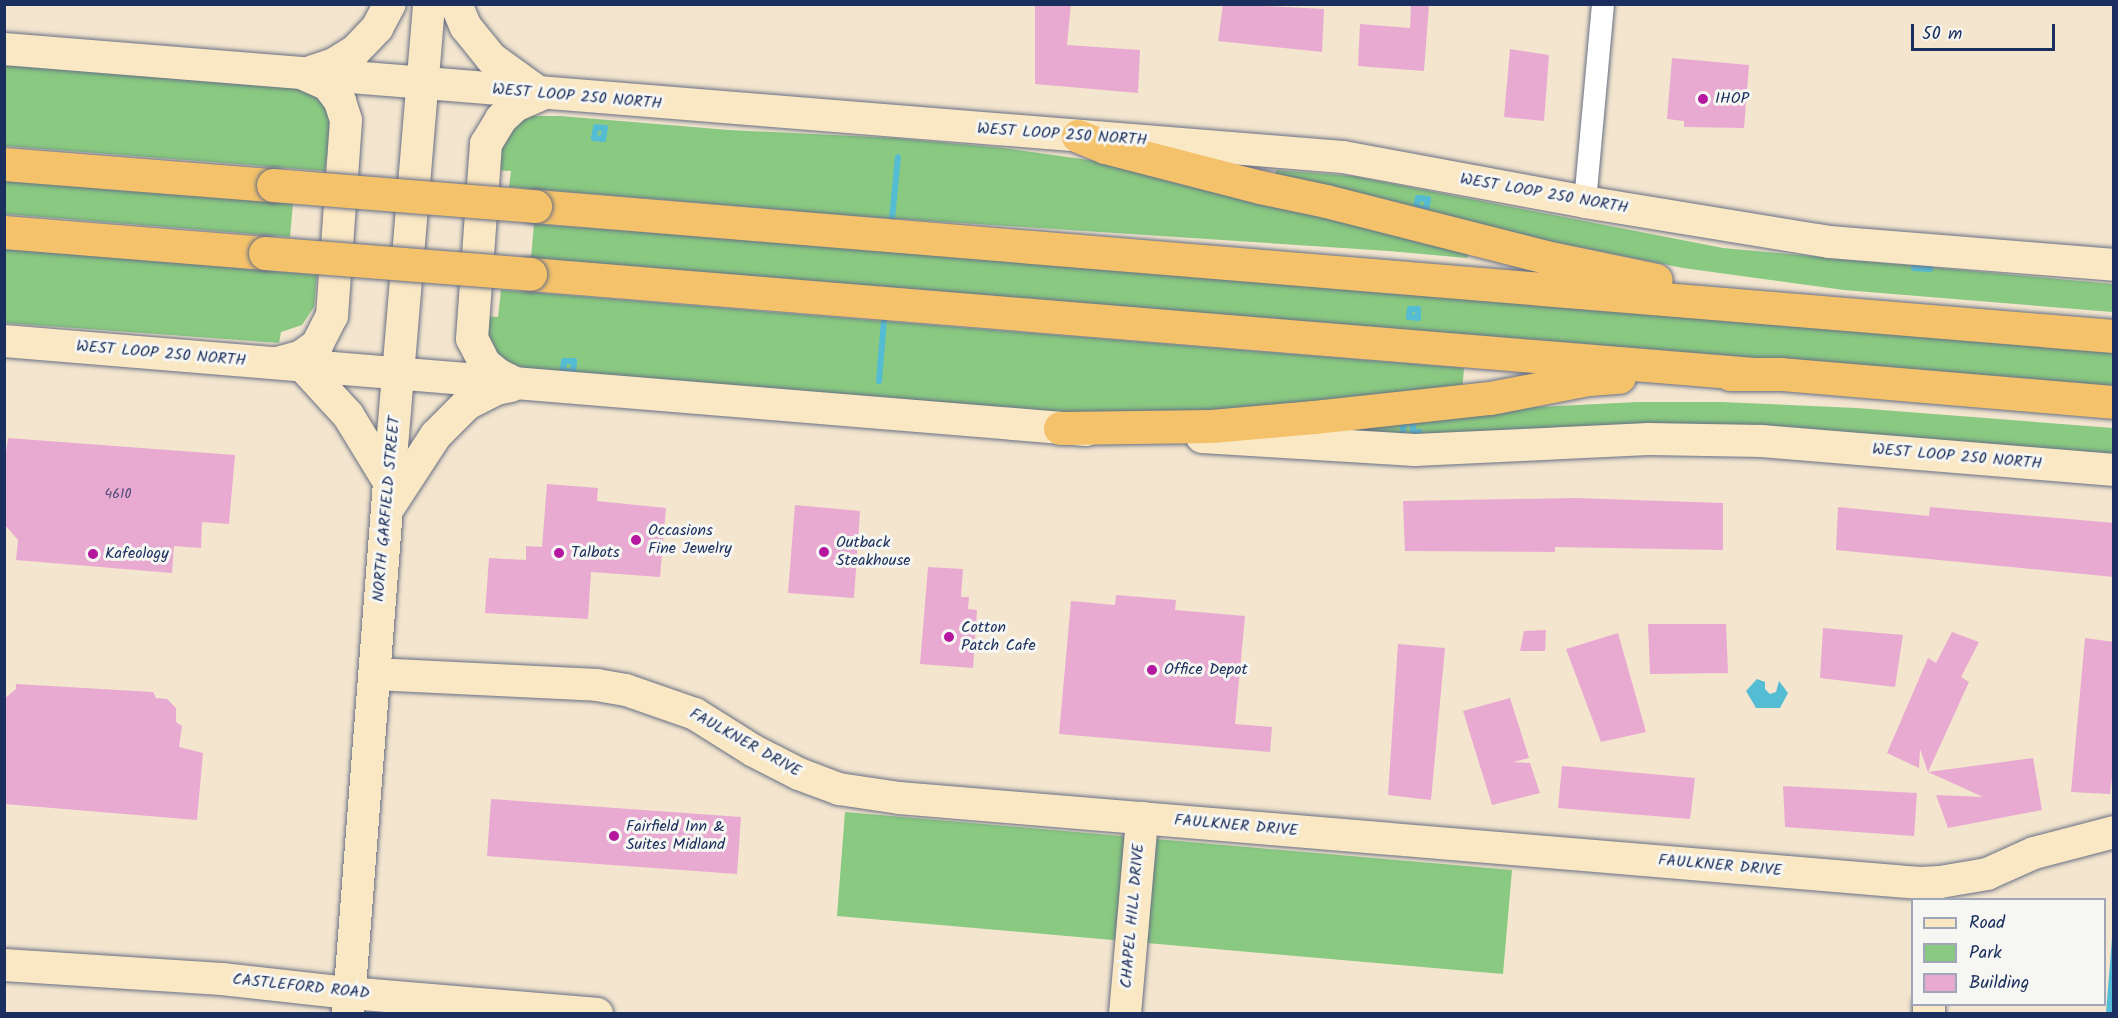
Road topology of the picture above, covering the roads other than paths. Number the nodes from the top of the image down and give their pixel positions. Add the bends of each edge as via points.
1 (390, 4) edge
2 (429, 4) edge
3 (456, 4) edge
4 (1603, 4) edge
5 (4, 49) edge
6 (304, 75) junction
7 (421, 84) junction
8 (542, 94) junction
9 (1078, 136) junction
10 (4, 164) edge
11 (1585, 202) junction
12 (4, 232) edge
13 (2114, 265) edge
14 (1895, 317) junction
15 (2114, 336) edge
16 (4, 341) edge
17 (290, 364) junction
18 (398, 373) junction
19 (1753, 374) junction
20 (520, 383) junction
21 (2114, 402) edge
22 (1060, 428) junction
23 (2114, 470) edge
24 (388, 496) junction
25 (374, 674) junction
26 (1142, 818) junction
27 (2114, 832) edge
28 (1939, 891) edge
29 (4, 965) edge
30 (349, 1003) edge
31 (597, 1014) edge
32 (1125, 1014) edge

1 - 6 main road via 377,28 355,51
2 - 7 main road, NORTH GARFIELD STREET
3 - 8 main road via 466,27 491,58
4 - 11 street
5 - 6 main road, WEST LOOP 250 NORTH
6 - 7 main road, WEST LOOP 250 NORTH
6 - 17 main road via 328,85 340,101 346,120 332,316 317,345
7 - 8 main road, WEST LOOP 250 NORTH
7 - 18 main road, NORTH GARFIELD STREET
8 - 9 main road, WEST LOOP 250 NORTH
8 - 20 main road via 515,106 501,119 486,144 472,339 485,364
9 - 11 main road, WEST LOOP 250 NORTH via 1342,157
9 - 14 highway via 1105,147 1545,257 1693,287
10 - 14 highway, bridge
11 - 13 main road, WEST LOOP 250 NORTH via 1830,242
12 - 19 highway, bridge
14 - 15 highway
16 - 17 main road, WEST LOOP 250 NORTH
17 - 18 main road, WEST LOOP 250 NORTH
17 - 24 main road via 344,410
18 - 20 main road, WEST LOOP 250 NORTH
18 - 24 main road, NORTH GARFIELD STREET
19 - 21 highway
19 - 22 highway via 1644,374 1589,379 1481,399 1246,423
20 - 22 main road, WEST LOOP 250 NORTH
20 - 24 main road via 496,389 467,404 436,435
22 - 23 main road, WEST LOOP 250 NORTH via 1415,450 1649,439 1762,441
24 - 25 main road, NORTH GARFIELD STREET
25 - 26 main road, FAULKNER DRIVE via 597,684 695,714 769,759 839,789 899,798
25 - 30 main road, NORTH GARFIELD STREET
26 - 28 main road, FAULKNER DRIVE via 1915,883
26 - 32 main road, CHAPEL HILL DRIVE
27 - 28 main road, FAULKNER DRIVE via 2034,853
29 - 30 main road, CASTLEFORD ROAD via 222,979
30 - 31 main road, CASTLEFORD ROAD

